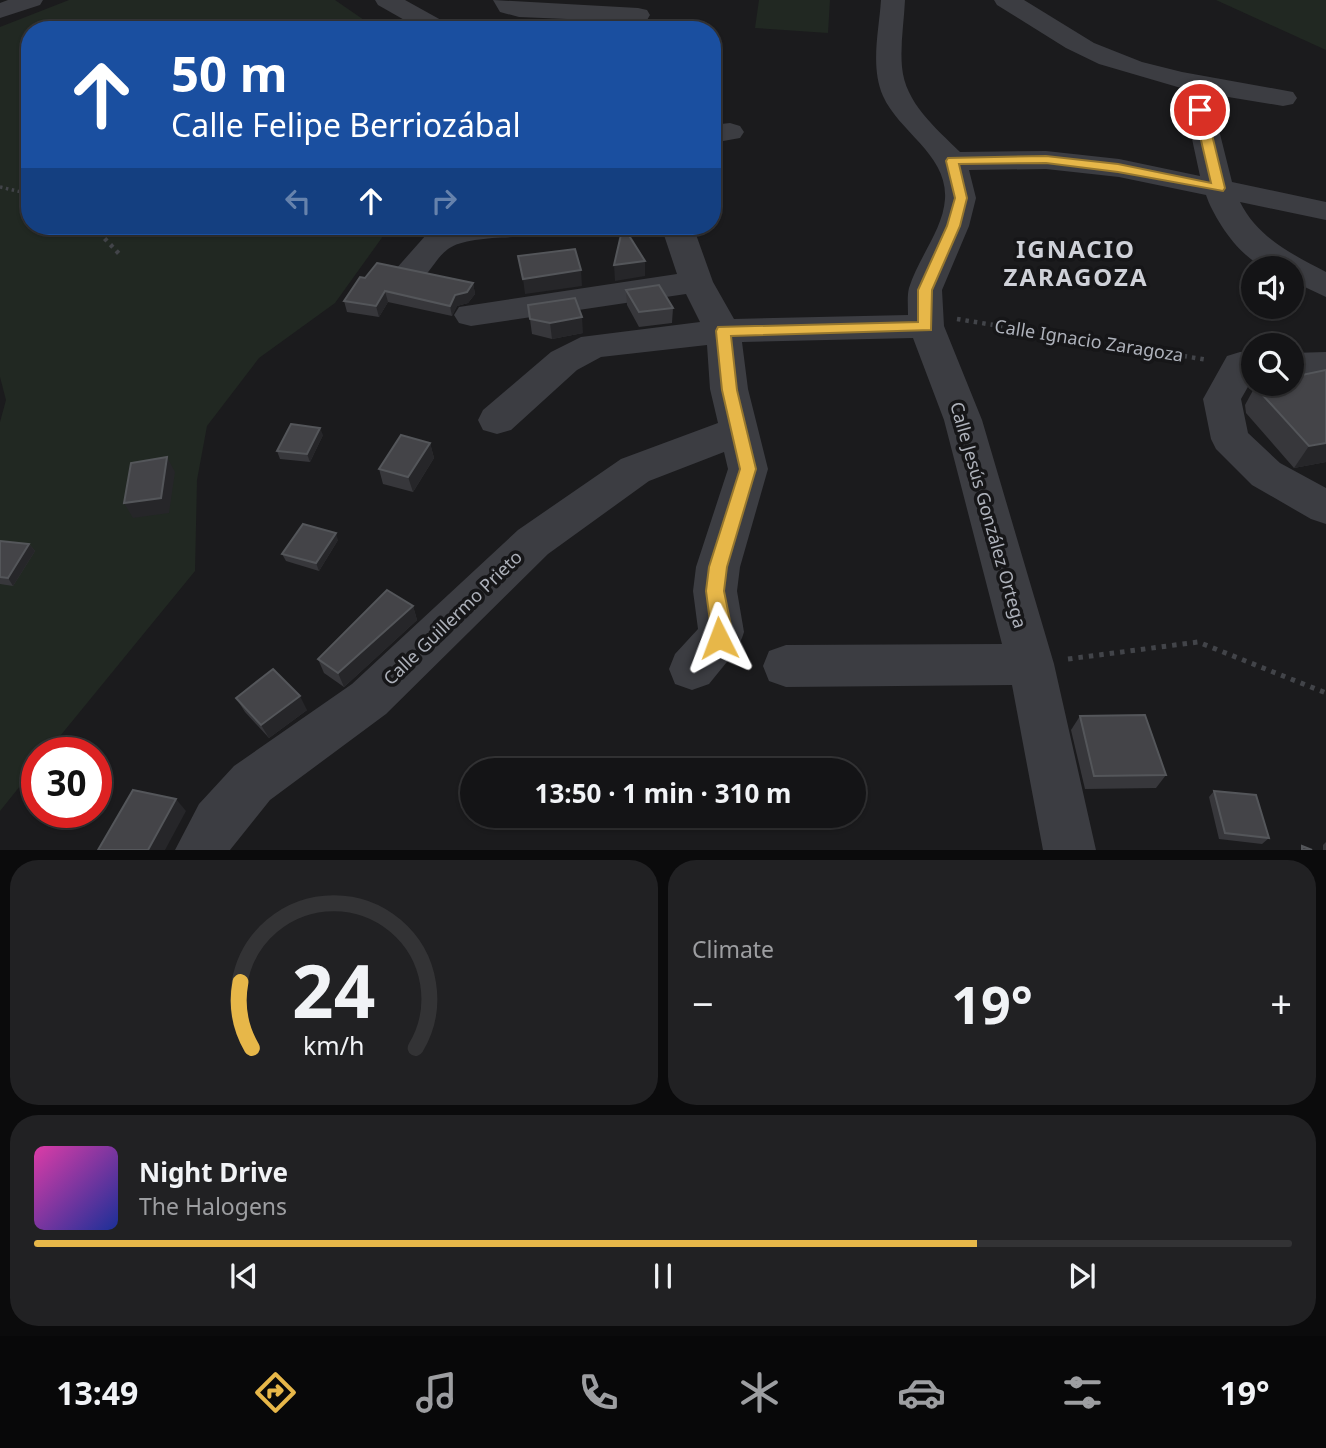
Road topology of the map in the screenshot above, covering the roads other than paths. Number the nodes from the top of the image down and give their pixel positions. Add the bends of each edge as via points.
1 (31, 0) edge
2 (387, 0) edge
3 (893, 0) edge
4 (1006, 0) edge
5 (507, 3) edge
6 (0, 12) edge
7 (641, 15) edge
8 (424, 21) edge
9 (1194, 84) junction
10 (1283, 97) dead end
11 (952, 161) junction
12 (1219, 188) junction
13 (1326, 211) edge
14 (456, 235) edge
15 (680, 235) edge
16 (412, 270) edge
17 (696, 282) junction
18 (1326, 286) edge
19 (471, 315) dead end
20 (925, 320) junction
21 (723, 331) junction
22 (1304, 365) edge
23 (1326, 365) edge
24 (1241, 372) edge
25 (497, 420) dead end
26 (738, 431) junction
27 (1326, 508) edge
28 (1031, 664) junction
29 (786, 666) dead end
30 (692, 670) dead end
31 (201, 849) edge
32 (1070, 849) edge

1 - 6 street
2 - 8 street
3 - 11 street, Calle Jesús González Ortega via 889,68 897,96
4 - 9 street via 1085,48
5 - 7 street
9 - 10 street
9 - 12 street
11 - 12 street via 1046,160 1118,168
11 - 20 street, Calle Jesús González Ortega via 961,198 925,290
12 - 13 street
12 - 18 street via 1247,237
14 - 16 street via 437,242
15 - 17 street
17 - 19 street
17 - 21 street
20 - 21 street
20 - 28 street, Calle Jesús González Ortega via 963,420
21 - 25 street via 594,346 564,361
21 - 26 street
22 - 23 street
24 - 27 street via 1222,399 1230,439 1266,474
26 - 30 street via 748,469 718,567 715,591 721,632
26 - 31 street, Calle Guillermo Prieto via 635,470 533,541 369,699 252,783 217,822
28 - 29 street
28 - 32 street, Calle Jesús González Ortega

